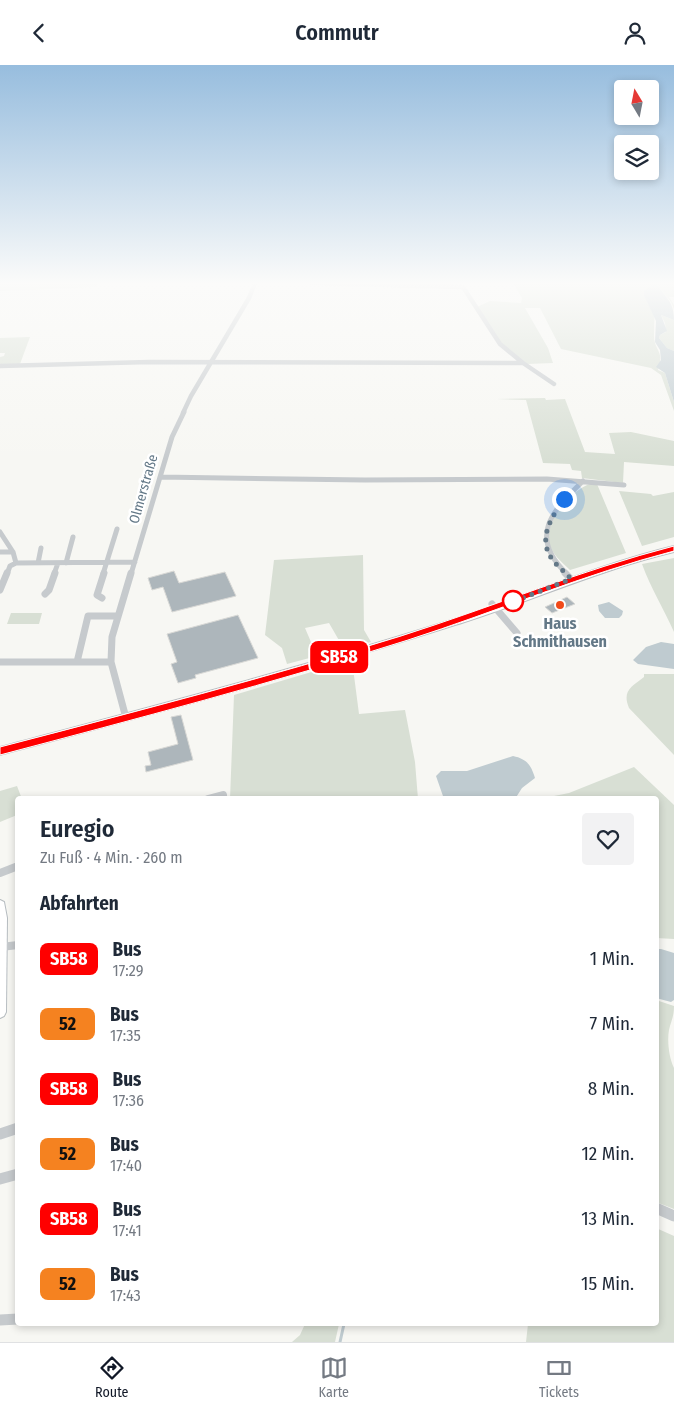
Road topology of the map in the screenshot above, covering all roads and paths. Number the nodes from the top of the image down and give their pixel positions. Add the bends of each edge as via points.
1 (223, 343) edge
2 (499, 343) edge
3 (211, 362) junction
4 (523, 363) junction
5 (0, 366) edge
6 (554, 384) dead end
7 (160, 477) junction
8 (583, 481) junction
9 (624, 485) dead end
10 (117, 529) dead end
11 (0, 532) edge
12 (73, 537) dead end
13 (41, 548) dead end
14 (674, 549) edge
15 (0, 552) edge
16 (13, 552) junction
17 (108, 562) junction
18 (135, 562) junction
19 (16, 563) junction
20 (38, 563) junction
21 (58, 563) junction
22 (66, 563) junction
23 (0, 572) edge
24 (8, 572) junction
25 (571, 579) junction
26 (0, 590) edge
27 (45, 594) dead end
28 (102, 599) dead end
29 (494, 606) junction
30 (118, 616) junction
31 (517, 633) dead end
32 (0, 662) edge
33 (78, 662) junction
34 (110, 662) junction
35 (126, 718) junction
36 (0, 751) edge
37 (222, 795) dead end
38 (218, 796) edge
39 (15, 867) edge
40 (0, 873) edge
41 (0, 905) edge
42 (15, 945) edge
43 (1, 947) edge
44 (0, 1012) edge
45 (15, 1129) edge
46 (0, 1134) edge
47 (15, 1175) edge
48 (0, 1179) edge
49 (659, 1209) edge
50 (674, 1216) edge
51 (15, 1319) edge
52 (0, 1320) edge

1 - 3 street, Olmerstraße
2 - 4 street
3 - 4 street
3 - 5 street
3 - 7 street, Olmerstraße via 181,416
4 - 6 street
7 - 8 street
7 - 18 street, Olmerstraße
8 - 9 street
8 - 25 street via 553,514 545,533 552,559
10 - 17 street
11 - 16 street
12 - 22 street
13 - 20 street
14 - 25 main road
15 - 16 street
16 - 19 street
17 - 18 street
17 - 22 street
17 - 28 street via 104,566 97,595
18 - 30 street, Olmerstraße
19 - 20 street
19 - 24 street
20 - 21 street
21 - 22 street
21 - 27 street
23 - 24 street
24 - 26 street
25 - 29 main road
29 - 31 street
29 - 35 main road via 384,644
30 - 33 street via 88,616
30 - 34 street, Olmerstraße
32 - 33 street
33 - 34 street
34 - 35 street, Olmerstraße
35 - 36 main road
37 - 38 street
39 - 40 street
41 - 43 street
42 - 43 street
43 - 44 street
45 - 46 street
47 - 48 street
49 - 50 street
51 - 52 street

